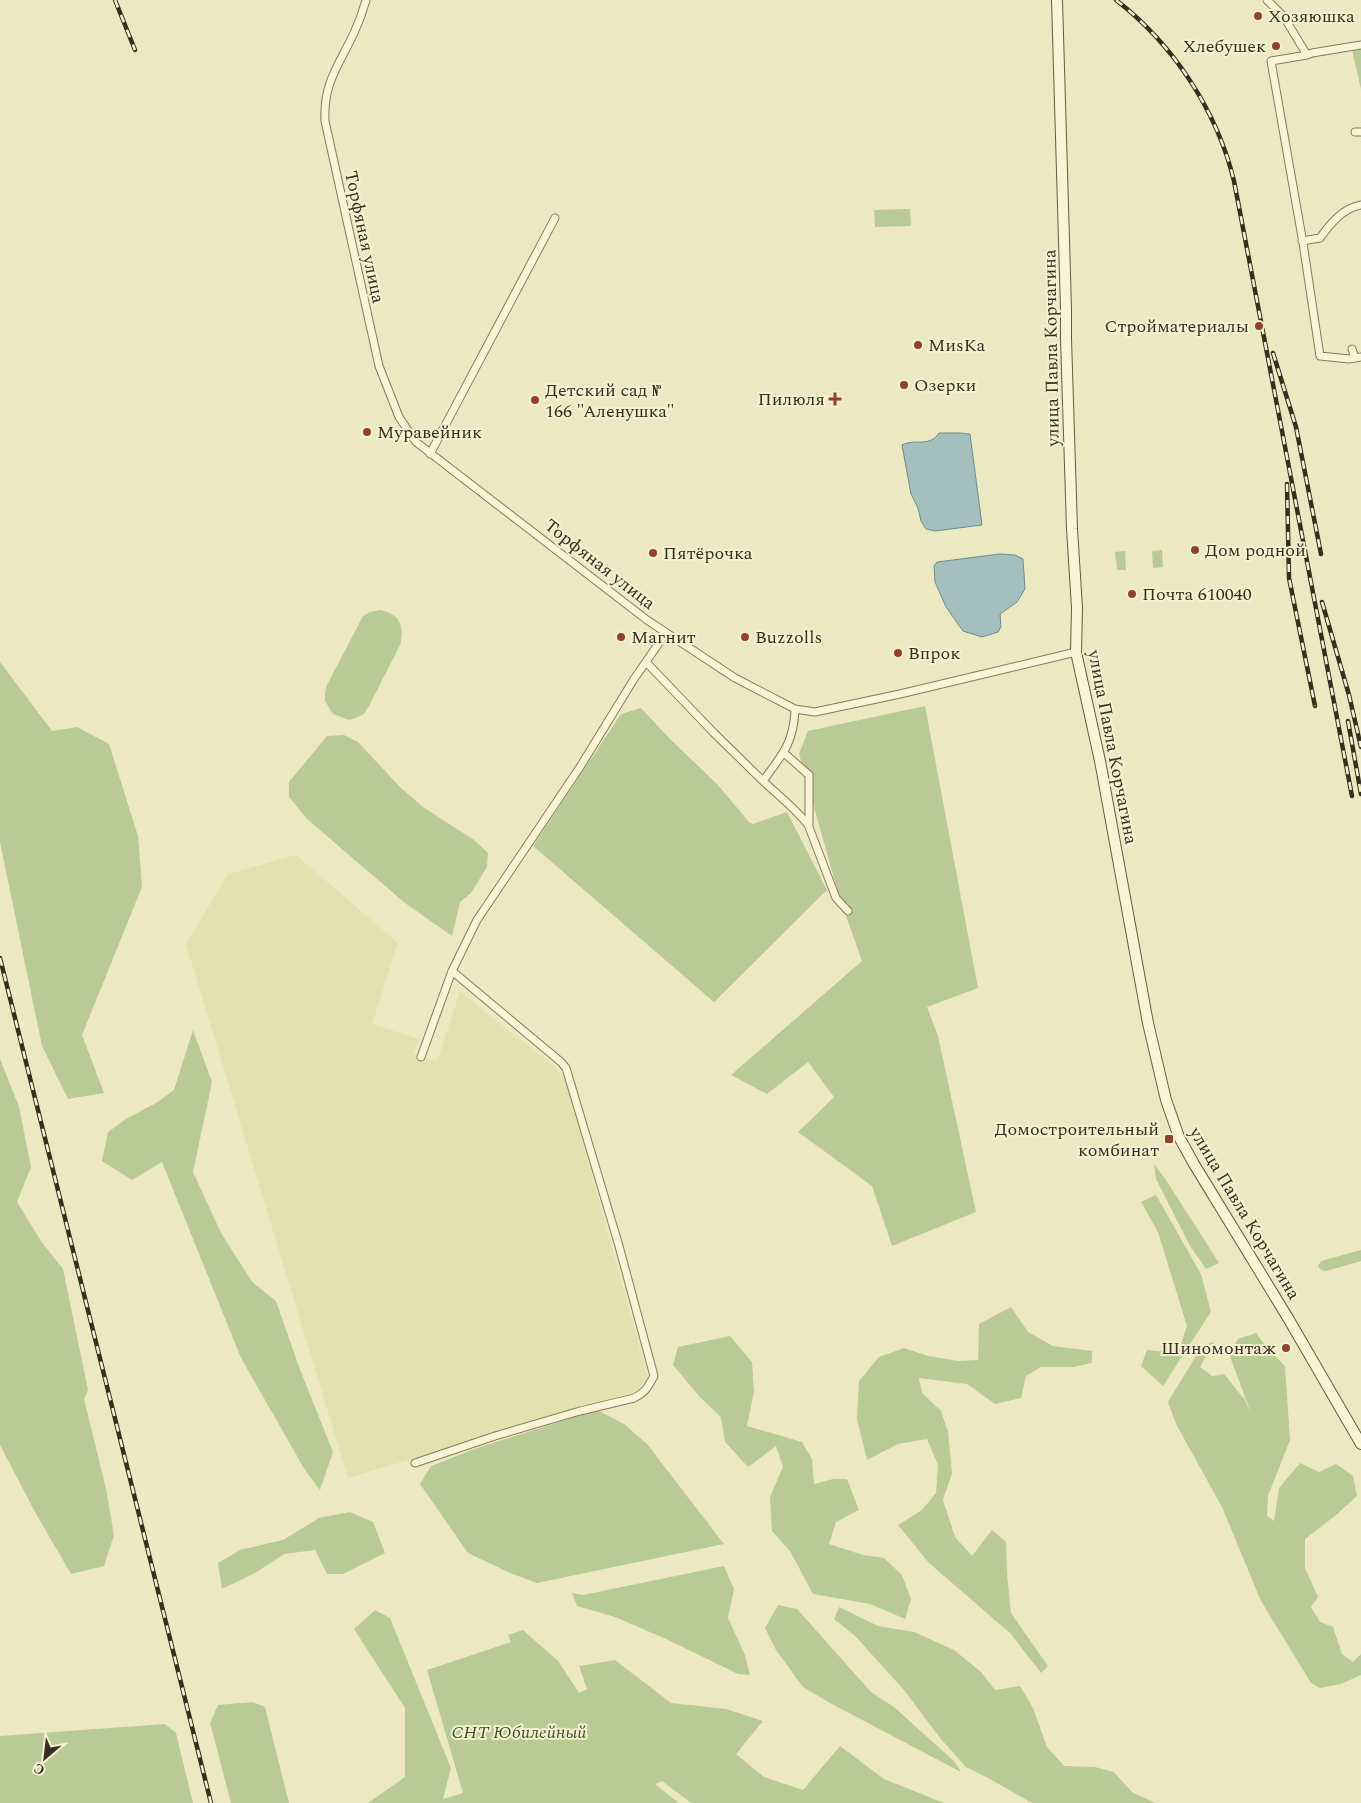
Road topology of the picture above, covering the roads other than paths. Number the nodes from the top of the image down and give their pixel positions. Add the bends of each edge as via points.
1 (366, 0) edge
2 (1057, 0) edge
3 (1267, 0) edge
4 (1361, 46) edge
5 (1306, 55) junction
6 (1361, 205) edge
7 (555, 218) dead end
8 (1302, 241) junction
9 (1352, 349) dead end
10 (1358, 358) edge
11 (430, 454) junction
12 (666, 633) junction
13 (1076, 652) junction
14 (646, 662) junction
15 (795, 709) junction
16 (784, 753) junction
17 (763, 781) junction
18 (809, 826) junction
19 (848, 911) dead end
20 (452, 971) junction
21 (421, 1057) dead end
22 (1361, 1444) edge
23 (414, 1463) dead end

1 - 11 street, Торфяная улица via 354,33 330,80 325,99 327,130 379,366 404,427
2 - 13 main road, улица Павла Корчагина
3 - 5 street via 1284,17
4 - 5 street
5 - 8 street via 1271,60
6 - 8 street via 1350,206 1320,238
7 - 11 street
8 - 10 street via 1320,356
9 - 10 street
11 - 12 street, Торфяная улица
12 - 14 street
12 - 15 street, Торфяная улица via 735,678
13 - 15 street, Торфяная улица via 815,712
13 - 22 main road, улица Павла Корчагина via 1100,761 1148,1023 1172,1120 1194,1164
14 - 17 street
14 - 20 street via 580,767 488,900
15 - 16 street via 794,728
16 - 17 street
16 - 18 street via 809,775
17 - 18 street
18 - 19 street via 836,898
20 - 21 street
20 - 23 street via 566,1068 654,1376 648,1389 634,1398 561,1416

